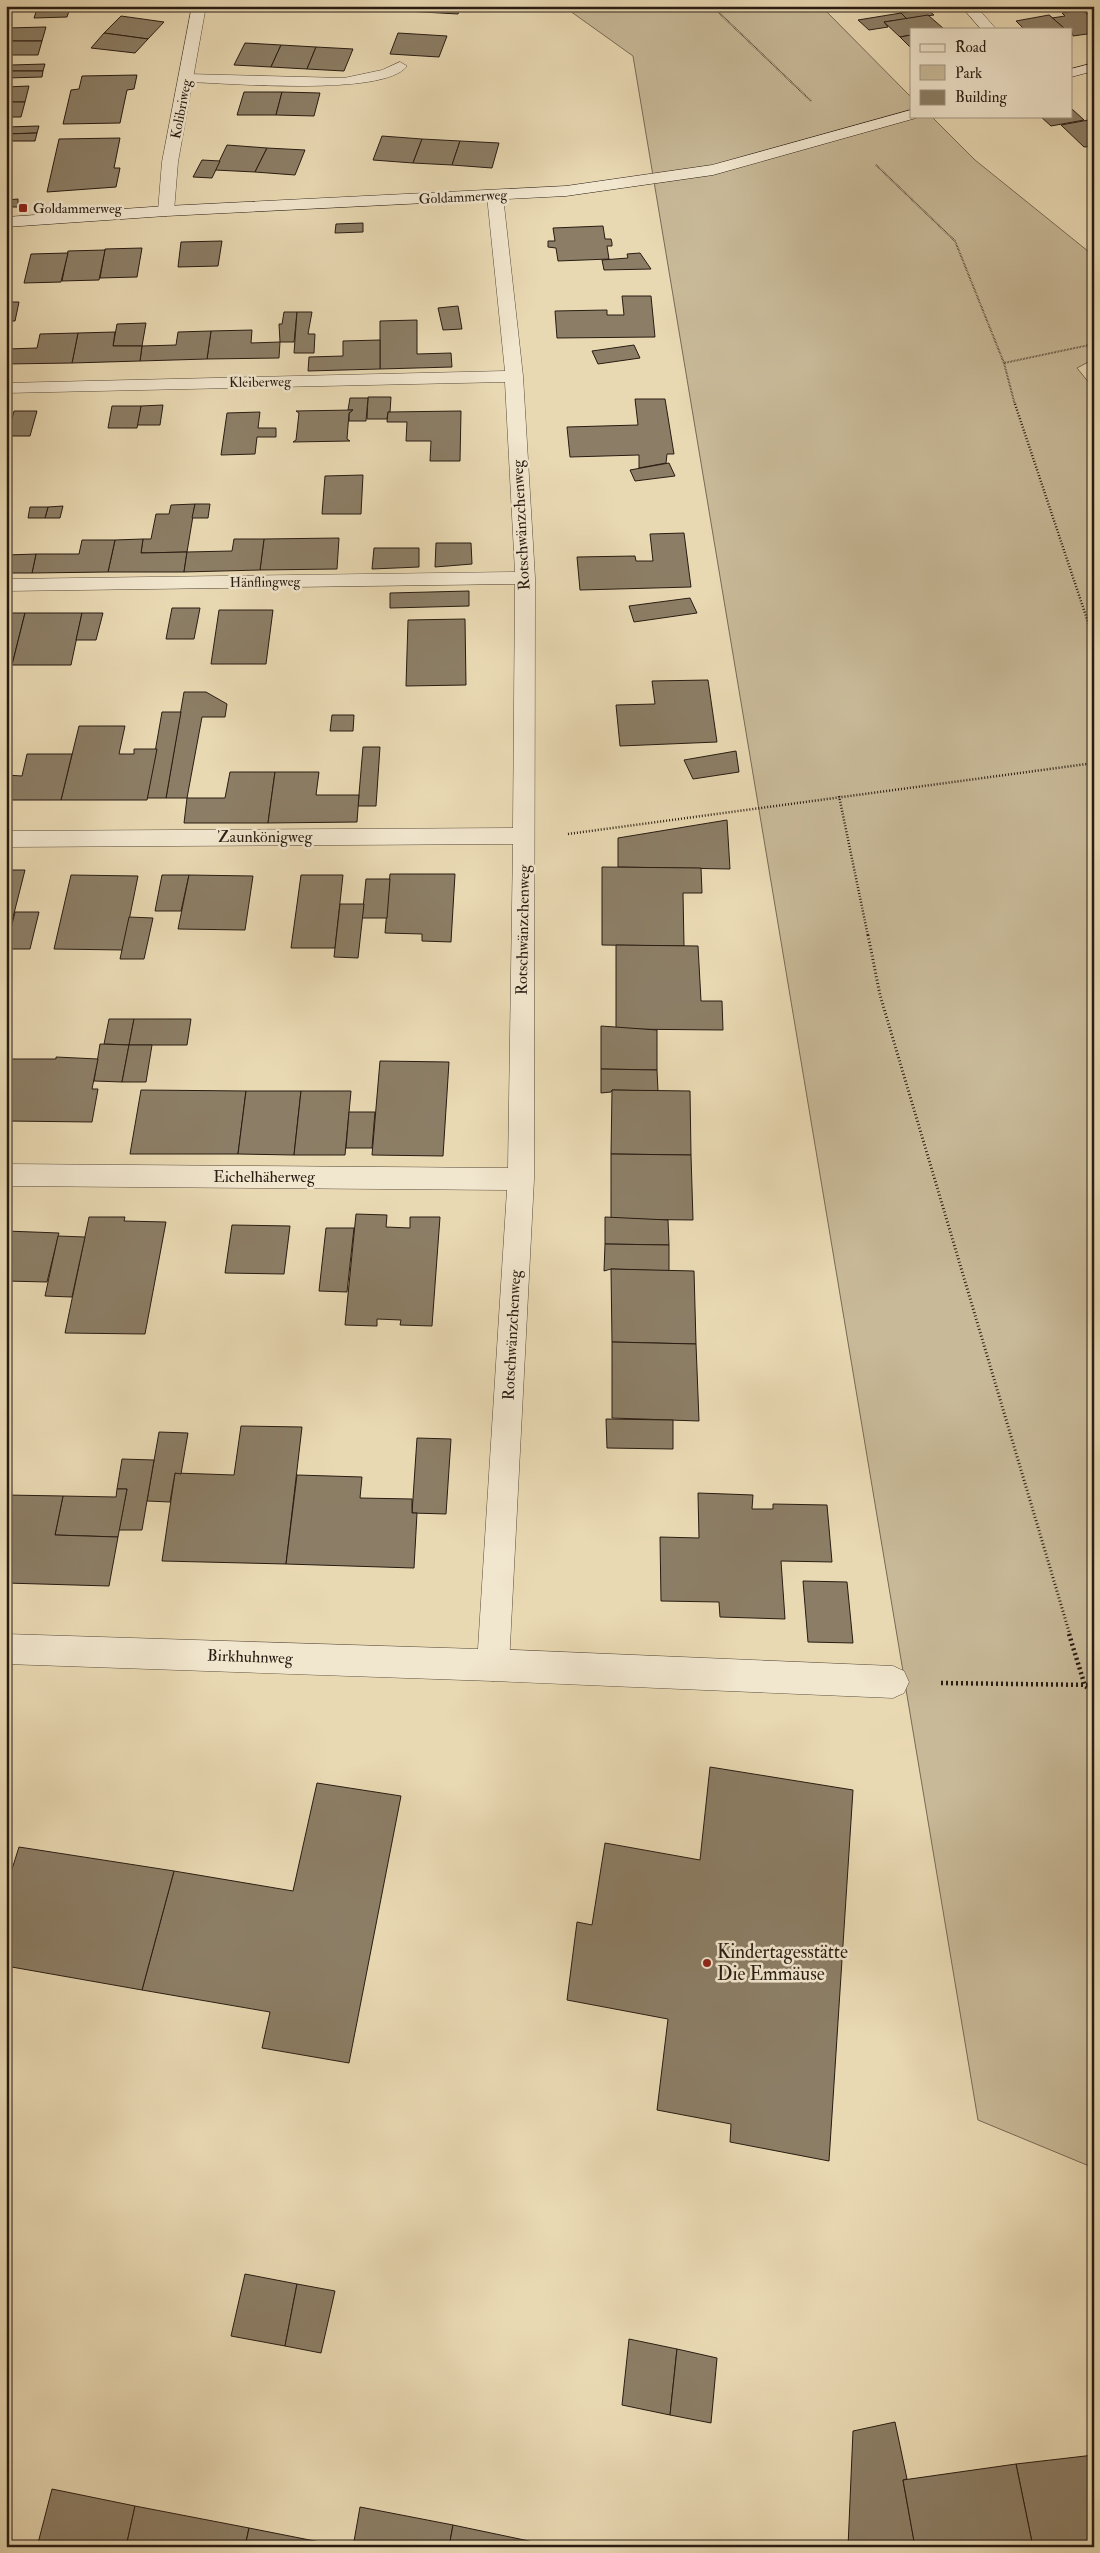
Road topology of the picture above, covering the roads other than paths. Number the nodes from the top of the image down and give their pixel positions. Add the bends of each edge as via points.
1 (199, 6) edge
2 (968, 6) edge
3 (988, 28) edge
4 (400, 66) dead end
5 (1094, 67) edge
6 (1072, 73) edge
7 (187, 78) junction
8 (910, 115) edge
9 (495, 196) junction
10 (166, 211) junction
11 (6, 222) edge
12 (514, 376) junction
13 (6, 388) edge
14 (524, 578) junction
15 (6, 585) edge
16 (524, 836) junction
17 (6, 839) edge
18 (6, 1175) edge
19 (521, 1179) junction
20 (6, 1650) edge
21 (493, 1665) junction
22 (893, 1682) road end

1 - 7 street, Kolibriweg
2 - 3 street
4 - 7 street via 386,74 344,82
5 - 6 street
7 - 10 street, Kolibriweg via 170,162
8 - 9 street, Goldammerweg via 713,170 566,191
9 - 10 street, Goldammerweg
9 - 12 street, Rotschwänzchenweg
10 - 11 street, Goldammerweg
12 - 13 street, Kleiberweg
12 - 14 street, Rotschwänzchenweg
14 - 15 street, Hänflingweg
14 - 16 street, Rotschwänzchenweg
16 - 17 street, Zaunkönigweg
16 - 19 street, Rotschwänzchenweg
18 - 19 street, Eichelhäherweg
19 - 21 street, Rotschwänzchenweg
20 - 21 street, Birkhuhnweg
21 - 22 street, Birkhuhnweg

